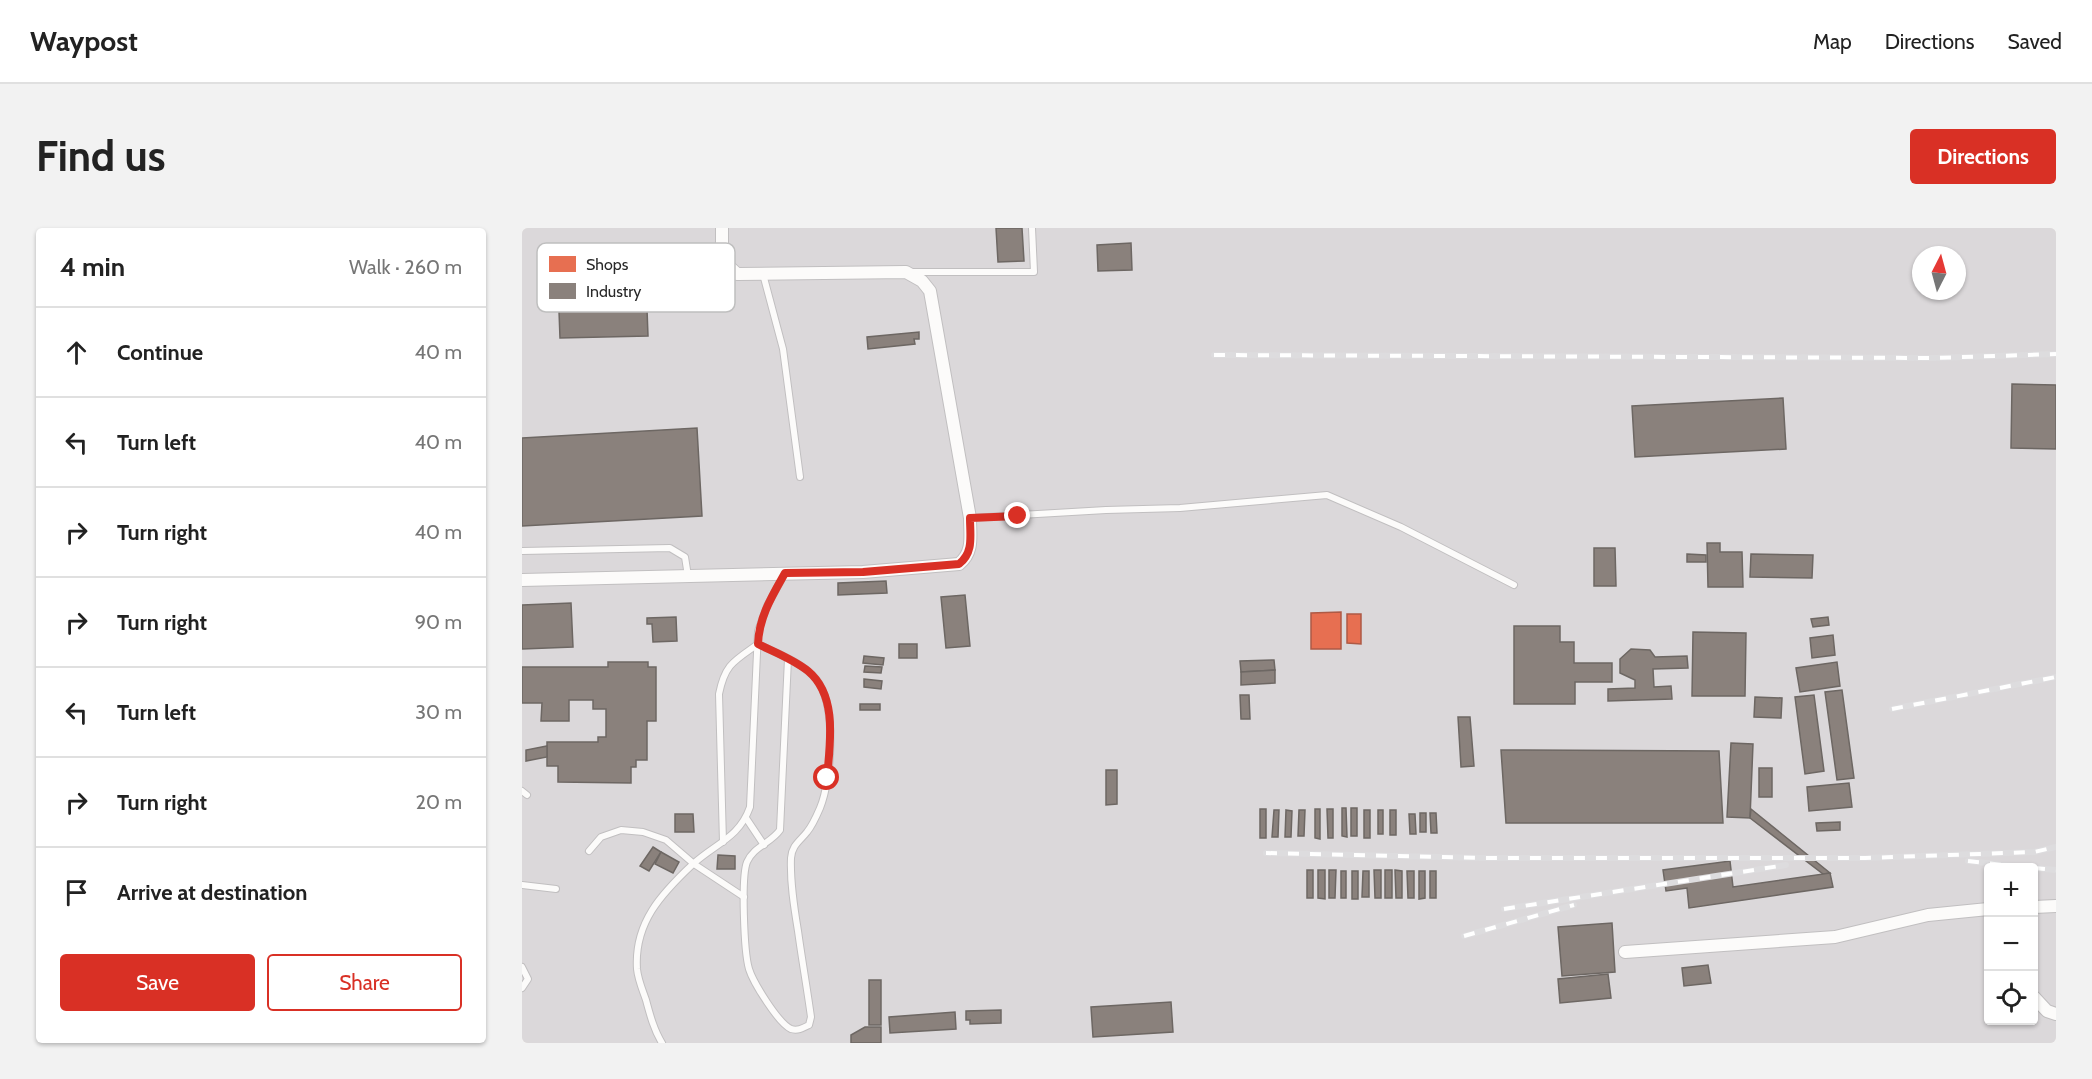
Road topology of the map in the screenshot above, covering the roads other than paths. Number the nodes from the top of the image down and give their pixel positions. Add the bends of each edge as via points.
1 (1032, 228) edge
2 (735, 271) edge
3 (906, 272) junction
4 (763, 274) junction
5 (800, 477) dead end
6 (970, 518) junction
7 (522, 551) edge
8 (785, 573) junction
9 (688, 577) junction
10 (522, 580) edge
11 (1514, 585) dead end
12 (758, 644) junction
13 (788, 659) junction
14 (746, 818) junction
15 (723, 842) junction
16 (764, 844) junction
17 (589, 851) dead end
18 (694, 864) junction
19 (522, 885) edge
20 (556, 889) dead end
21 (744, 897) junction
22 (2056, 906) edge
23 (2038, 907) edge
24 (1984, 909) edge
25 (1625, 952) dead end
26 (522, 967) edge
27 (522, 988) edge
28 (2038, 1001) edge
29 (2056, 1014) edge
30 (662, 1043) edge

1 - 3 lane via 1034,272
2 - 4 street
3 - 4 street
3 - 6 street via 930,291
4 - 5 lane via 783,349
6 - 8 street via 970,550 959,564 863,572
6 - 11 lane via 1180,508 1327,495 1401,527
7 - 9 lane via 670,548 685,557
8 - 9 street
8 - 12 lane via 762,615
9 - 10 street
12 - 13 lane
12 - 14 lane via 750,807
12 - 15 lane via 732,663 723,675
13 - 16 lane via 780,830
13 - 21 lane via 817,680 831,724 827,778 820,807 791,856 793,899 811,1017 809,1025 801,1029 791,1029 772,1011 749,969
14 - 15 lane
14 - 16 lane
15 - 18 lane
16 - 21 lane via 747,861
17 - 18 lane via 601,837 621,830 643,832 666,840
18 - 21 lane
18 - 30 lane via 655,905 642,927 637,948 637,972
19 - 20 lane
22 - 23 street
24 - 25 street via 1928,915 1835,937
26 - 27 lane via 528,979
28 - 29 street

